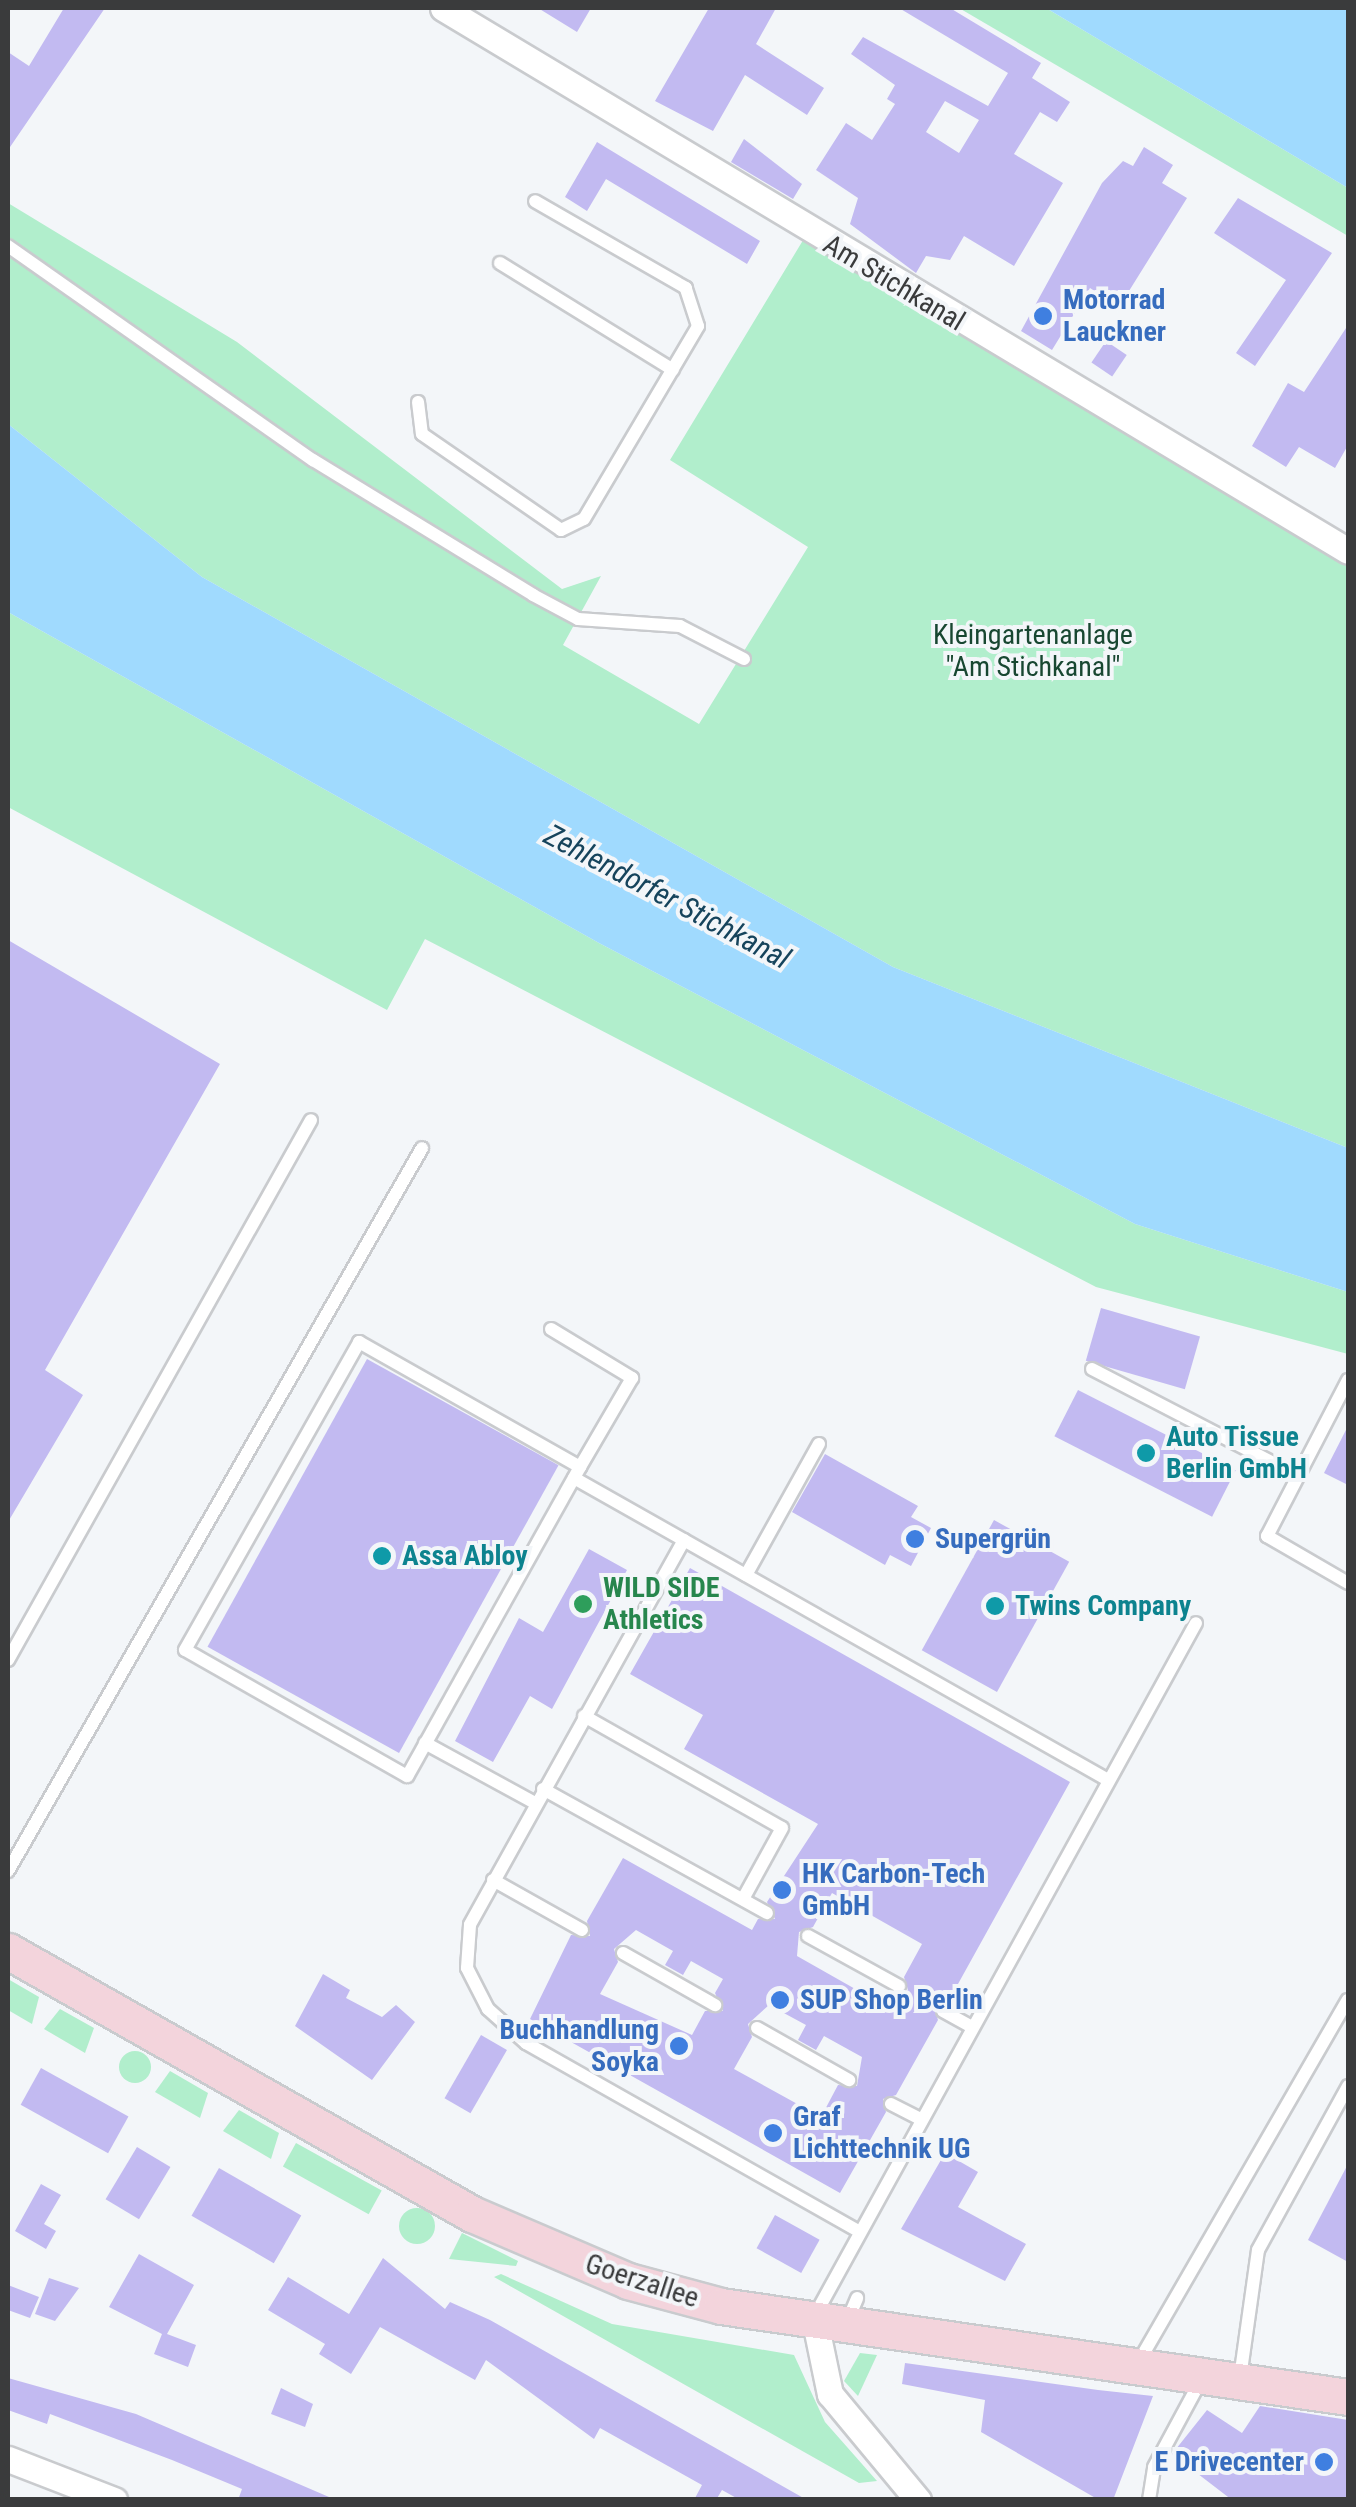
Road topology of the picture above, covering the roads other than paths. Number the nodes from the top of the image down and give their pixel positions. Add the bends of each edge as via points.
1 (443, 8) edge
2 (535, 201) dead end
3 (8, 246) edge
4 (500, 263) dead end
5 (673, 370) junction
6 (418, 402) dead end
7 (1348, 552) edge
8 (744, 659) dead end
9 (311, 1120) dead end
10 (422, 1148) dead end
11 (550, 1329) dead end
12 (1092, 1369) dead end
13 (1348, 1380) edge
14 (819, 1444) dead end
15 (577, 1472) junction
16 (1298, 1476) junction
17 (684, 1540) junction
18 (746, 1575) junction
19 (1348, 1583) edge
20 (1196, 1624) dead end
21 (8, 1660) edge
22 (584, 1716) junction
23 (425, 1743) junction
24 (1108, 1780) junction
25 (544, 1789) junction
26 (535, 1803) junction
27 (8, 1871) edge
28 (493, 1880) junction
29 (743, 1899) junction
30 (767, 1912) dead end
31 (582, 1930) dead end
32 (808, 1936) dead end
33 (8, 1952) edge
34 (623, 1953) dead end
35 (899, 1986) dead end
36 (1348, 2000) edge
37 (716, 2005) dead end
38 (943, 2010) dead end
39 (970, 2026) junction
40 (757, 2028) dead end
41 (849, 2080) dead end
42 (1348, 2086) edge
43 (891, 2104) dead end
44 (918, 2118) junction
45 (855, 2229) junction
46 (840, 2313) junction
47 (1137, 2366) junction
48 (1204, 2376) junction
49 (1240, 2380) junction
50 (1348, 2397) edge
51 (8, 2458) edge
52 (114, 2500) edge
53 (918, 2500) edge
54 (1148, 2500) edge

1 - 7 street, Am Stichkanal
2 - 5 lane via 686,288 698,326
3 - 8 lane via 313,460 533,594 578,618 680,626
4 - 5 lane
5 - 6 lane via 584,518 561,530 422,434
9 - 21 lane
10 - 27 lane
11 - 15 lane via 632,1378
12 - 16 lane
13 - 16 lane
14 - 18 lane
15 - 17 lane
15 - 23 lane
15 - 23 lane via 359,1342 186,1650 407,1776
16 - 19 lane via 1267,1536
17 - 18 lane
17 - 22 lane
18 - 24 lane
20 - 24 lane
22 - 25 lane
22 - 29 lane via 782,1828
23 - 26 lane
24 - 39 lane
25 - 26 lane
25 - 29 lane
26 - 28 lane
28 - 31 lane
28 - 45 lane via 465,1948 476,1989 502,2025
29 - 30 lane
32 - 35 lane
33 - 46 main road, Goerzallee via 527,2239 646,2286
34 - 37 lane
36 - 47 lane
38 - 39 lane
39 - 44 lane
40 - 41 lane
42 - 49 lane via 1258,2250
43 - 44 lane
44 - 45 lane
45 - 46 lane
46 - 47 main road, Goerzallee
46 - 53 street via 830,2394
47 - 48 main road, Goerzallee
48 - 49 main road, Goerzallee
48 - 54 lane via 1168,2437
49 - 50 main road, Goerzallee
51 - 52 street

